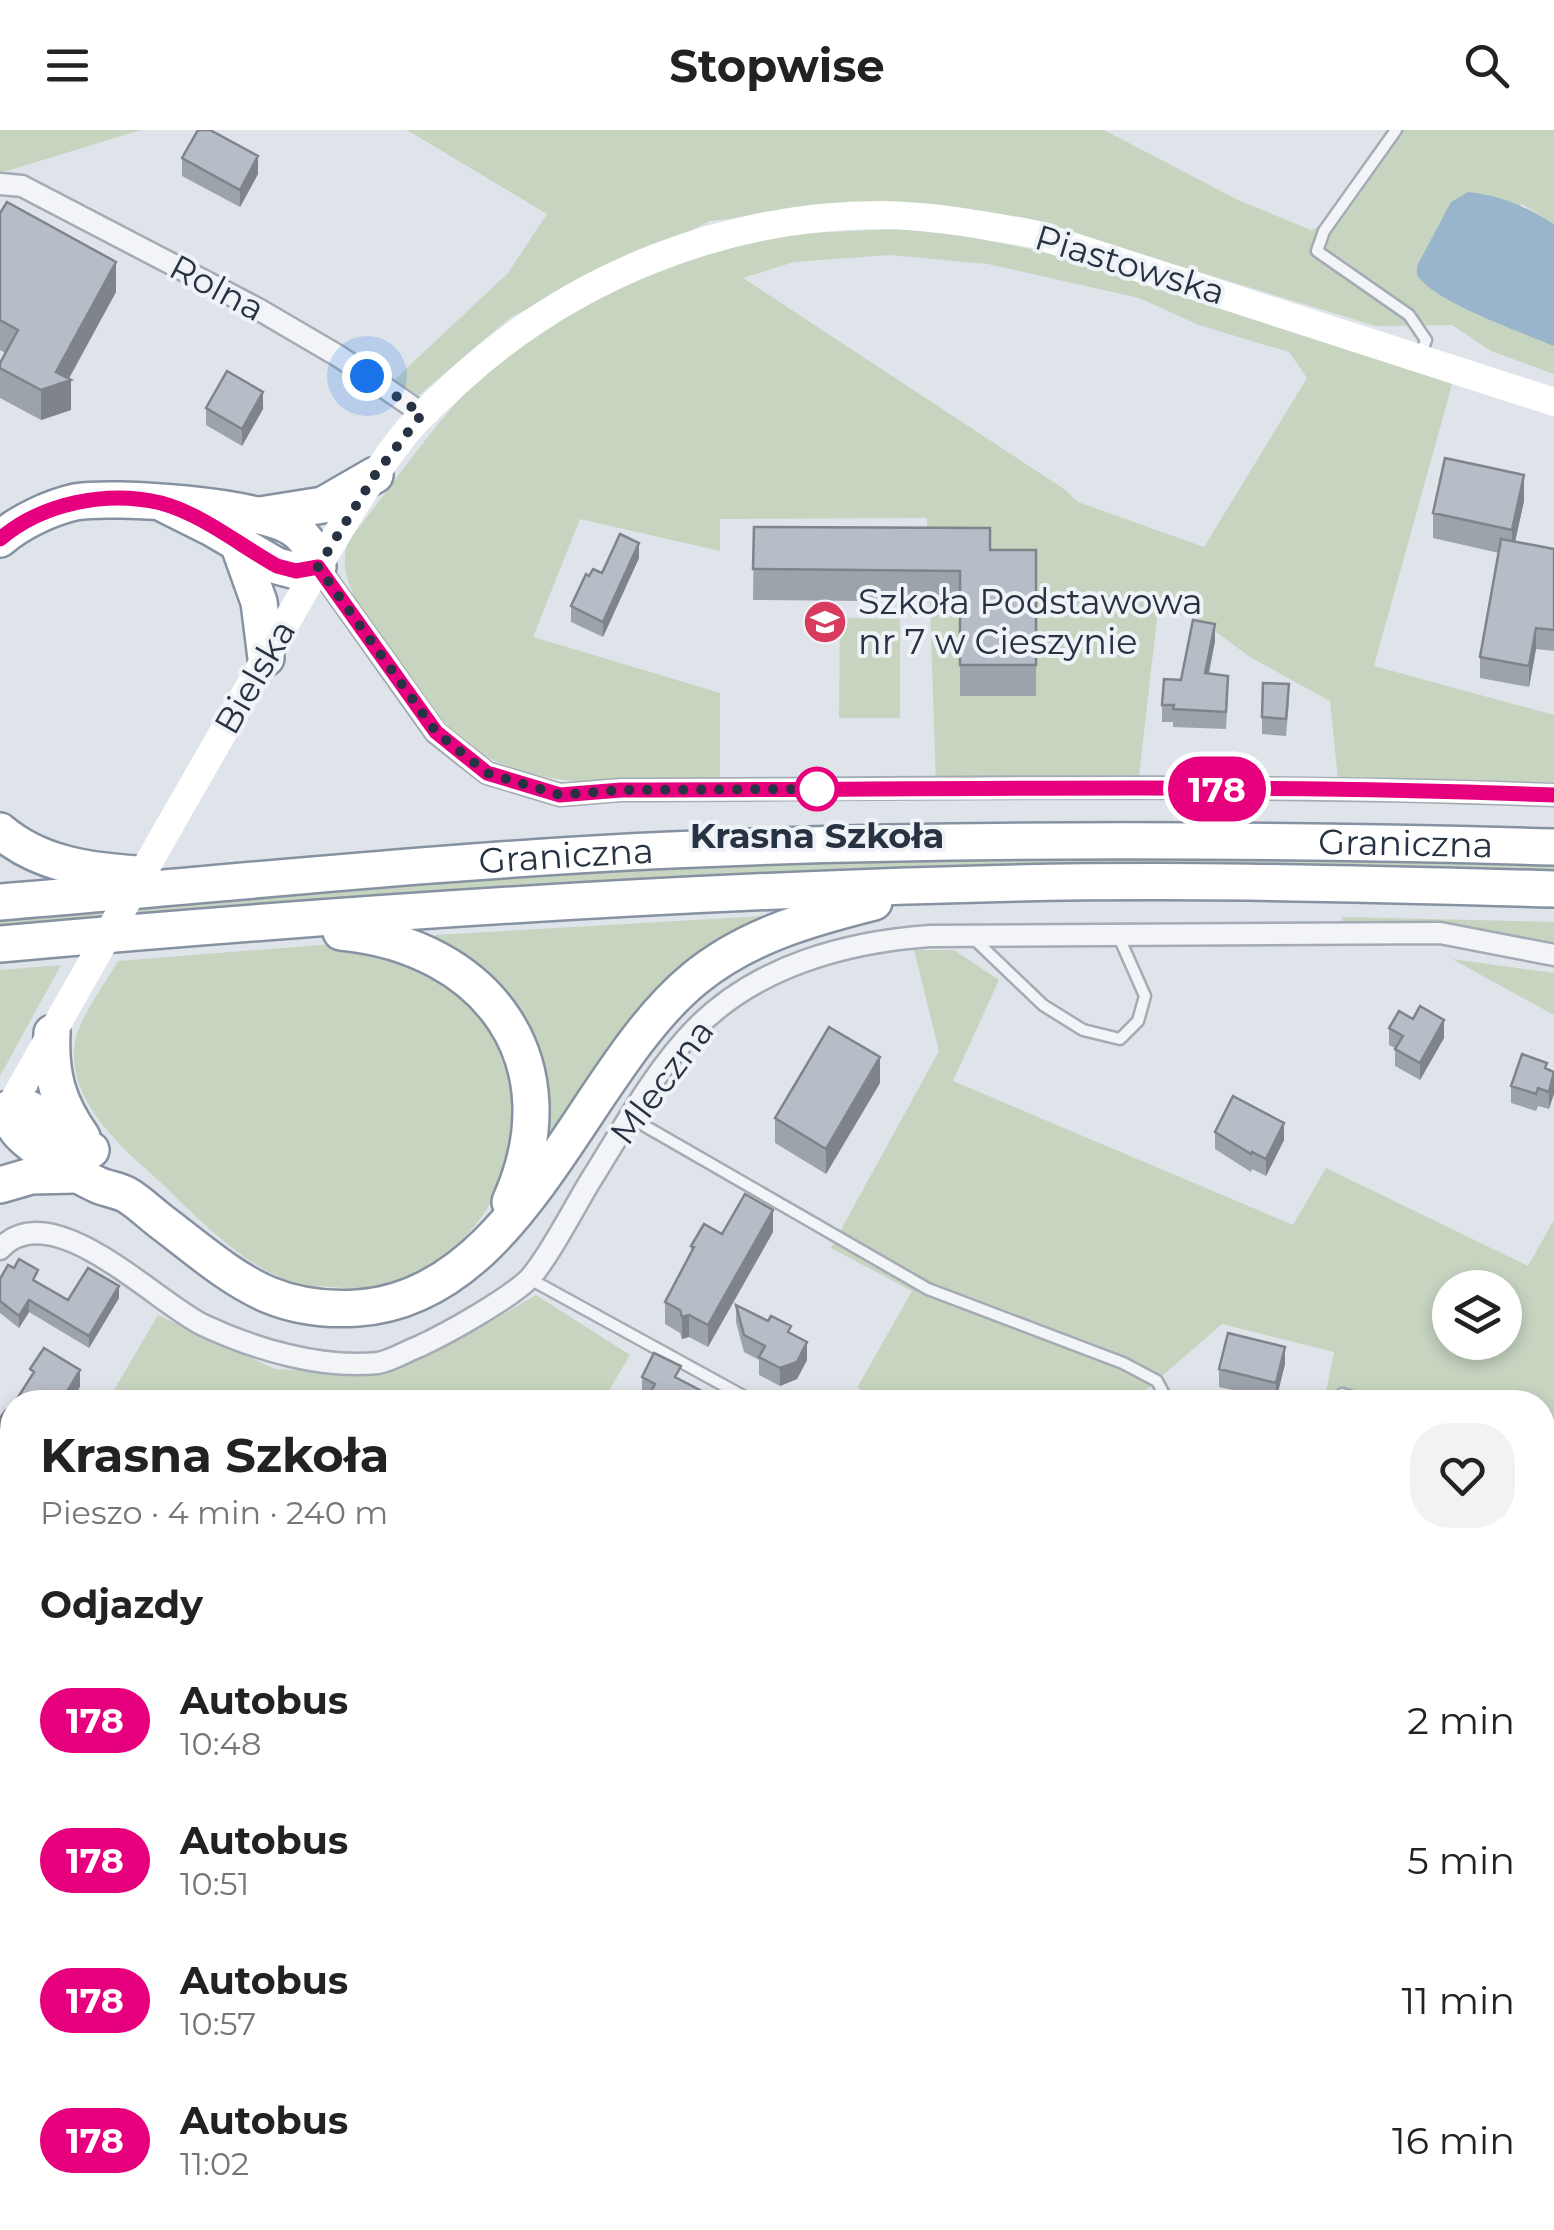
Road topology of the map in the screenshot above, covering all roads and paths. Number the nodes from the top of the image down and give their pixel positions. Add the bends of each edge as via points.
1 (1396, 130) edge
2 (0, 184) edge
3 (694, 244) joint
4 (1420, 358) junction
5 (1554, 402) edge
6 (422, 414) junction
7 (375, 475) junction
8 (164, 504) junction
9 (260, 515) junction
10 (0, 539) edge
11 (239, 546) junction
12 (318, 567) junction
13 (266, 658) junction
14 (1554, 795) edge
15 (0, 831) edge
16 (1554, 847) edge
17 (234, 881) junction
18 (946, 884) junction
19 (1554, 889) edge
20 (0, 902) edge
21 (244, 924) junction
22 (1118, 934) junction
23 (972, 936) junction
24 (0, 944) edge
25 (1554, 955) edge
26 (52, 1033) junction
27 (4, 1117) edge
28 (631, 1118) junction
29 (83, 1162) junction
30 (0, 1184) edge
31 (484, 1246) junction
32 (0, 1249) edge
33 (529, 1278) junction
34 (732, 1390) edge
35 (1161, 1390) edge

1 - 4 lane via 1317,250 1409,315 1426,340
2 - 6 street, Rolna via 22,186 258,309
3 - 4 main road, Piastowska via 816,218 960,220 1117,258
3 - 6 main road, Bielska via 606,279 540,316
4 - 5 main road, Piastowska
6 - 7 main road, Bielska
7 - 9 highway via 323,506
7 - 12 main road, Bielska
8 - 9 highway
8 - 10 highway via 72,503
8 - 11 highway
9 - 12 highway via 292,526
11 - 12 highway via 277,566
11 - 13 highway via 260,602
12 - 13 main road, Bielska
12 - 14 street via 436,732 487,773 560,795 1062,788
13 - 26 main road, Bielska, bridge
15 - 17 highway via 38,856 72,866
16 - 17 highway, Graniczna via 916,842 668,850
17 - 20 highway, Graniczna
18 - 19 highway, Graniczna
18 - 21 highway, Graniczna
18 - 31 highway via 802,920 692,980 644,1028 551,1165
21 - 24 highway, Graniczna
21 - 31 highway via 359,934 419,948 462,974 498,1010 527,1076 530,1130 516,1188
22 - 23 street, Mleczna
22 - 23 lane via 1144,996 1138,1021 1120,1039 1083,1030 1044,1005
22 - 25 street, Mleczna via 1440,933
23 - 28 street, Mleczna via 891,939 784,968 696,1028
26 - 27 main road, Bielska
26 - 29 highway via 59,1100
27 - 29 highway
28 - 33 street, Mleczna
28 - 35 lane via 928,1290 1123,1363
29 - 30 highway
29 - 31 highway via 239,1278 267,1294 319,1308 368,1307 414,1295
32 - 33 street, Mleczna via 38,1230 76,1241 201,1324 297,1360 380,1363 448,1333
33 - 34 lane

